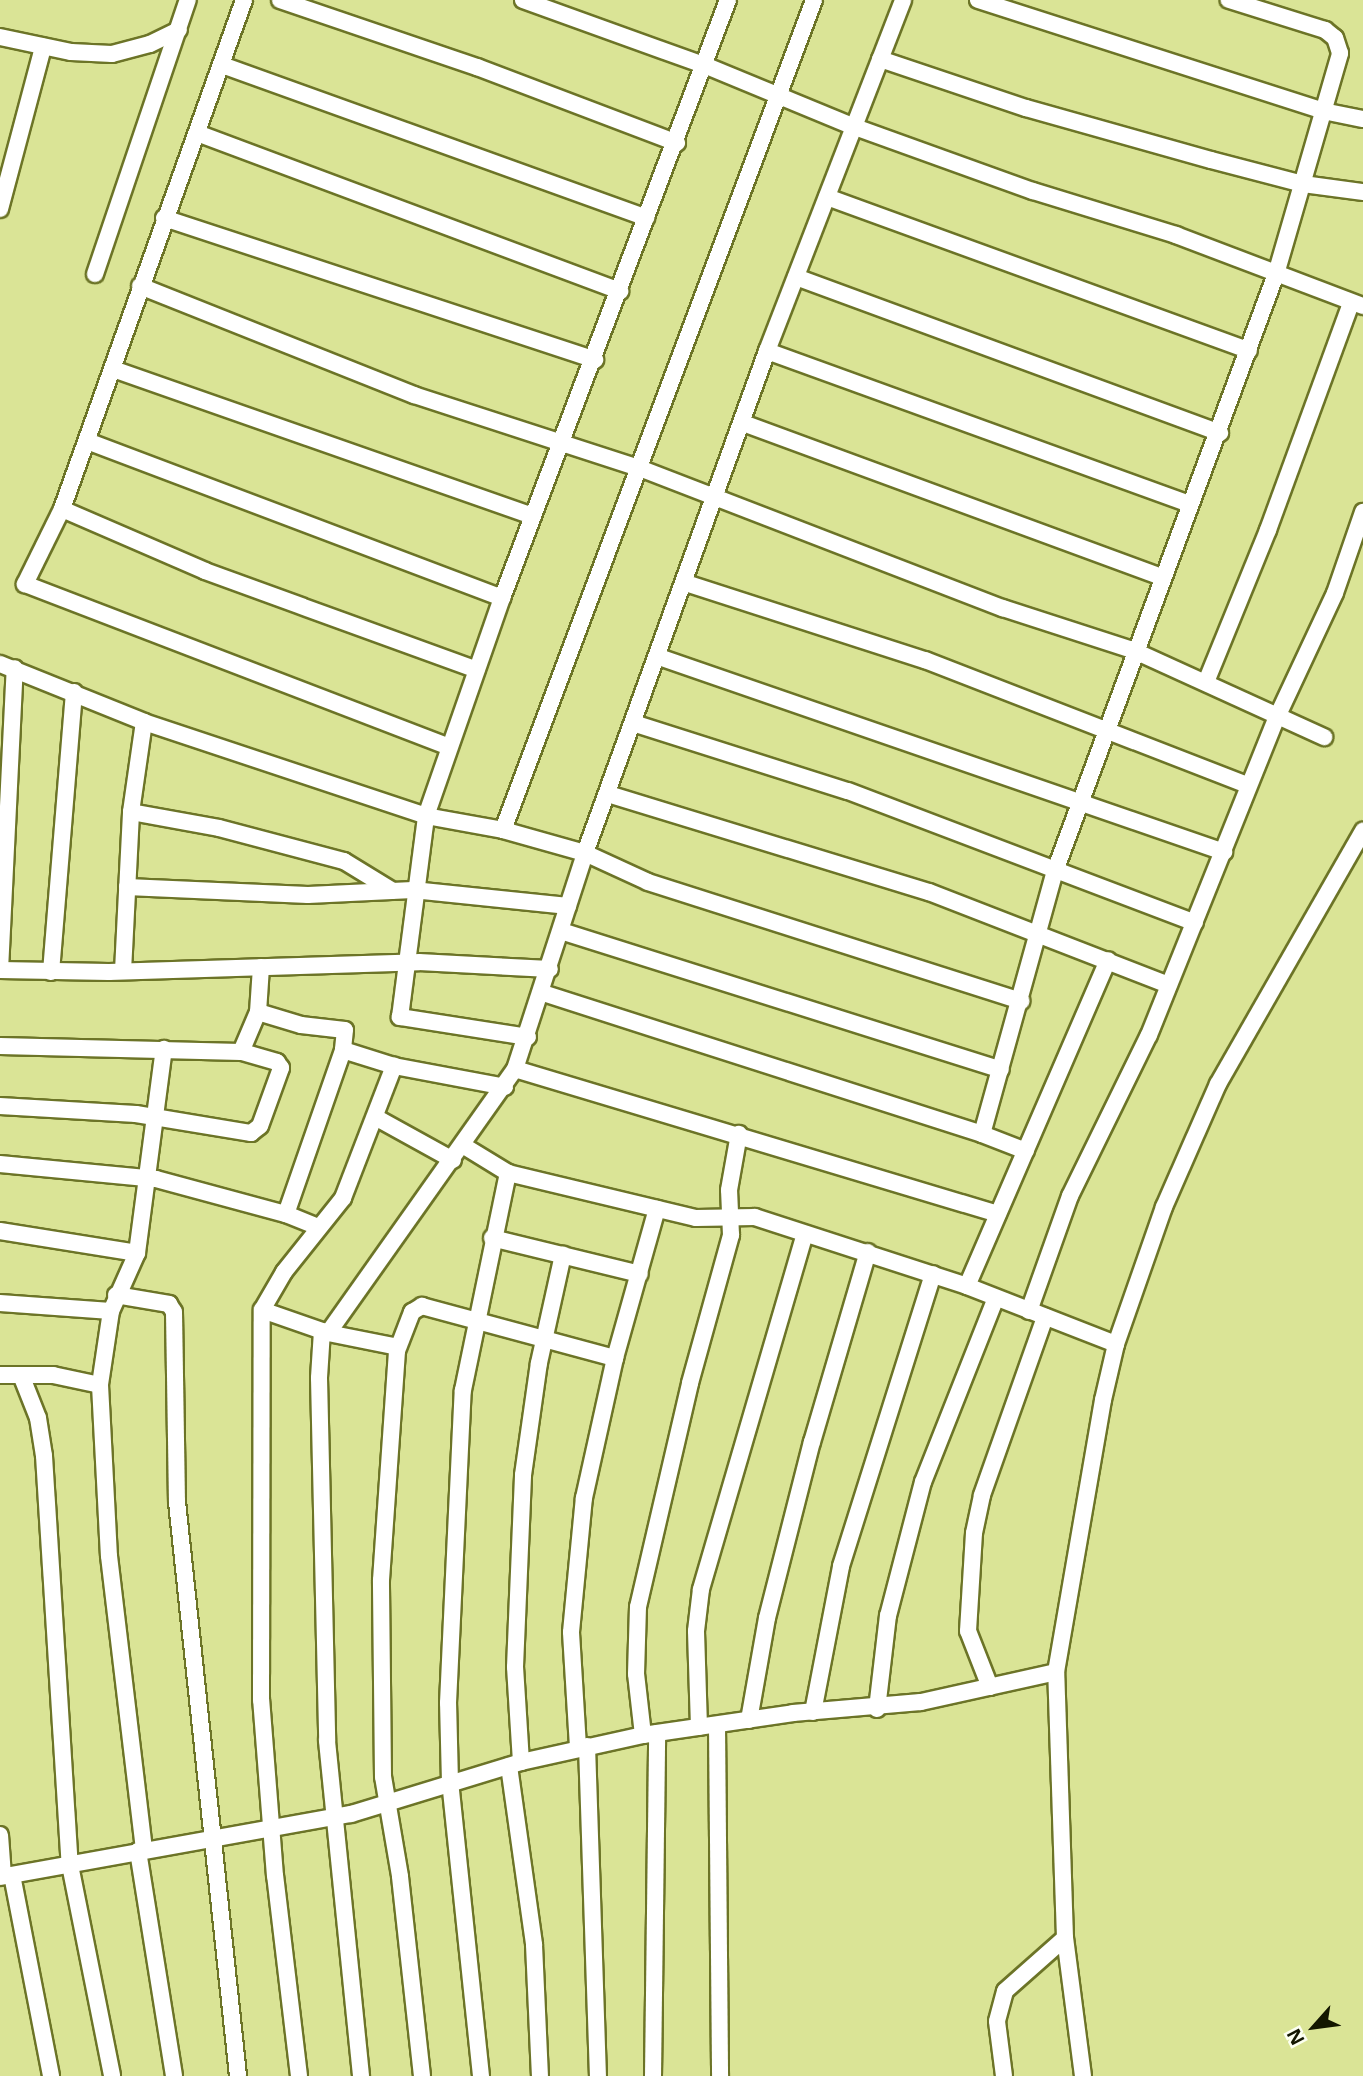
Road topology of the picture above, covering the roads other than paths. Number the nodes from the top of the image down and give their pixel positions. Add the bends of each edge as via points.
1 (188, 0) edge
2 (244, 0) edge
3 (280, 0) edge
4 (523, 0) edge
5 (728, 0) edge
6 (814, 0) edge
7 (903, 0) edge
8 (978, 0) edge
9 (1229, 0) edge
10 (178, 30) junction
11 (0, 37) edge
12 (44, 47) junction
13 (880, 59) junction
14 (222, 65) junction
15 (704, 65) junction
16 (779, 95) junction
17 (1323, 111) junction
18 (1363, 119) edge
19 (852, 126) junction
20 (197, 133) junction
21 (677, 143) junction
22 (1303, 184) junction
23 (1363, 192) edge
24 (827, 197) junction
25 (0, 209) edge
26 (164, 218) junction
27 (646, 218) junction
28 (94, 274) dead end
29 (1276, 274) junction
30 (796, 277) junction
31 (140, 286) junction
32 (620, 291) junction
33 (1357, 304) edge
34 (766, 351) junction
35 (1249, 351) junction
36 (595, 360) junction
37 (113, 369) junction
38 (743, 423) junction
39 (1220, 433) junction
40 (87, 441) junction
41 (564, 443) junction
42 (642, 469) junction
43 (714, 500) junction
44 (1190, 504) junction
45 (62, 509) junction
46 (1363, 513) edge
47 (533, 516) junction
48 (1162, 577) junction
49 (686, 583) junction
50 (502, 598) junction
51 (1135, 651) junction
52 (659, 657) junction
53 (8, 666) edge
54 (477, 670) junction
55 (1206, 682) junction
56 (75, 692) junction
57 (1277, 717) junction
58 (144, 722) junction
59 (633, 723) junction
60 (1108, 729) junction
61 (1324, 737) dead end
62 (448, 746) junction
63 (1248, 785) junction
64 (608, 794) junction
65 (1081, 802) junction
66 (131, 812) junction
67 (426, 816) junction
68 (503, 830) junction
69 (1363, 831) edge
70 (1224, 852) junction
71 (585, 853) junction
72 (1055, 871) junction
73 (127, 887) junction
74 (413, 890) junction
75 (393, 891) junction
76 (568, 906) junction
77 (1195, 923) junction
78 (561, 931) junction
79 (1035, 932) junction
80 (1108, 960) junction
81 (406, 963) junction
82 (261, 967) junction
83 (550, 969) junction
84 (0, 970) edge
85 (123, 971) junction
86 (51, 972) junction
87 (1169, 985) junction
88 (542, 993) junction
89 (1021, 1001) junction
90 (258, 1012) junction
91 (528, 1037) junction
92 (0, 1046) edge
93 (164, 1049) junction
94 (343, 1050) junction
95 (241, 1052) junction
96 (394, 1066) junction
97 (515, 1069) junction
98 (1001, 1070) junction
99 (505, 1087) junction
100 (0, 1106) edge
101 (375, 1117) junction
102 (157, 1118) junction
103 (739, 1133) junction
104 (982, 1134) junction
105 (464, 1146) junction
106 (1026, 1151) junction
107 (453, 1160) junction
108 (0, 1164) edge
109 (508, 1173) junction
110 (150, 1178) junction
111 (657, 1209) junction
112 (286, 1213) junction
113 (998, 1214) junction
114 (733, 1215) junction
115 (319, 1227) junction
116 (0, 1231) edge
117 (806, 1234) junction
118 (492, 1238) junction
119 (868, 1252) junction
120 (137, 1253) junction
121 (563, 1255) junction
122 (640, 1274) junction
123 (933, 1274) junction
124 (967, 1286) junction
125 (996, 1298) junction
126 (0, 1303) edge
127 (114, 1303) junction
128 (262, 1310) junction
129 (1037, 1314) junction
130 (475, 1321) junction
131 (325, 1332) junction
132 (544, 1339) junction
133 (1116, 1344) junction
134 (398, 1348) junction
135 (615, 1358) junction
136 (0, 1375) edge
137 (21, 1375) junction
138 (100, 1385) junction
139 (1056, 1672) junction
140 (990, 1686) junction
141 (877, 1709) junction
142 (814, 1712) junction
143 (749, 1720) junction
144 (717, 1725) junction
145 (699, 1727) junction
146 (650, 1734) junction
147 (582, 1746) junction
148 (515, 1764) junction
149 (450, 1783) junction
150 (387, 1803) junction
151 (332, 1817) junction
152 (271, 1827) junction
153 (0, 1835) edge
154 (211, 1838) junction
155 (141, 1851) junction
156 (70, 1865) junction
157 (5, 1876) edge
158 (1065, 1938) junction
159 (51, 2076) edge
160 (111, 2076) edge
161 (174, 2076) edge
162 (238, 2076) edge
163 (299, 2076) edge
164 (361, 2076) edge
165 (422, 2076) edge
166 (481, 2076) edge
167 (540, 2076) edge
168 (598, 2076) edge
169 (653, 2076) edge
170 (720, 2076) edge
171 (1004, 2076) edge
172 (1083, 2076) edge

1 - 10 street
2 - 14 street
3 - 21 street via 477,67
4 - 15 street
5 - 15 street
6 - 16 street
7 - 13 street
8 - 17 street
9 - 17 street via 1325,30 1335,38 1339,53
10 - 12 street via 150,44 112,54
10 - 28 street
11 - 12 street
12 - 25 street
13 - 19 street
13 - 22 street via 1037,111
14 - 20 street
14 - 27 street
15 - 16 street
15 - 21 street
16 - 19 street
16 - 42 street
17 - 18 street
17 - 22 street
19 - 24 street
19 - 29 street via 1033,191 1176,235
20 - 26 street
20 - 32 street
21 - 27 street
22 - 23 street
22 - 29 street
24 - 30 street
24 - 35 street
26 - 31 street
26 - 36 street
27 - 32 street
29 - 33 street
29 - 35 street
30 - 34 street
30 - 39 street
31 - 37 street
31 - 41 street via 414,395
32 - 36 street
33 - 55 street
34 - 38 street
34 - 44 street
35 - 39 street
36 - 41 street
37 - 40 street
37 - 47 street
38 - 43 street
38 - 48 street
39 - 44 street
40 - 45 street
40 - 50 street
41 - 42 street
41 - 47 street
42 - 43 street
42 - 68 street
43 - 49 street
43 - 51 street via 1003,608
44 - 48 street
45 - 54 street via 205,571
45 - 62 street via 27,587
46 - 57 street via 1324,620
47 - 50 street
48 - 51 street
49 - 52 street
49 - 60 street via 881,645
50 - 54 street
51 - 55 street
51 - 60 street
52 - 59 street
52 - 65 street
53 - 56 street
53 - 84 street
54 - 62 street
55 - 57 street
56 - 58 street
56 - 86 street
57 - 61 street
57 - 63 street
58 - 66 street
58 - 67 street
59 - 64 street
59 - 72 street via 848,791
60 - 63 street
60 - 65 street
62 - 67 street
63 - 70 street
64 - 71 street
64 - 79 street via 929,892
65 - 70 street
65 - 72 street
66 - 73 street
66 - 75 street via 219,828 344,861
67 - 68 street
67 - 74 street
68 - 71 street
69 - 133 street via 1217,1084 1164,1207
70 - 77 street
71 - 76 street
71 - 89 street via 648,882
72 - 77 street
72 - 79 street
73 - 75 street via 308,895
73 - 85 street
74 - 75 street
74 - 76 street
74 - 81 street
76 - 78 street
77 - 87 street
78 - 83 street
78 - 98 street
79 - 80 street
79 - 89 street
80 - 87 street
80 - 106 street
81 - 82 street
81 - 83 street
81 - 91 street via 399,1011 403,1020
82 - 85 street
82 - 90 street
83 - 88 street
84 - 86 street
85 - 86 street
87 - 129 street via 1133,1071 1070,1196
88 - 91 street
88 - 104 street
89 - 98 street
90 - 94 street via 301,1025 345,1030
90 - 95 street
91 - 97 street
92 - 93 street
93 - 95 street
93 - 102 street
94 - 96 street
94 - 112 street
95 - 102 street via 278,1062 281,1068 255,1132
96 - 99 street
96 - 101 street
97 - 99 street
97 - 103 street
98 - 104 street
99 - 105 street
100 - 102 street
101 - 107 street
101 - 115 street via 343,1198
102 - 110 street
103 - 113 street
103 - 114 street via 729,1190
104 - 106 street
105 - 107 street
105 - 109 street
106 - 113 street
107 - 131 street
108 - 110 street
109 - 111 street
109 - 118 street
110 - 112 street
110 - 120 street
111 - 114 street via 701,1219
111 - 122 street
112 - 115 street
113 - 124 street
114 - 117 street via 755,1217
114 - 146 street via 638,1607 636,1674
115 - 128 street
116 - 120 street
117 - 119 street
117 - 145 street via 701,1589 696,1631
118 - 121 street
118 - 130 street
119 - 123 street
119 - 143 street via 801,1483 767,1618
120 - 127 street
121 - 122 street
121 - 132 street
122 - 135 street
123 - 124 street
123 - 142 street via 841,1566
124 - 125 street
125 - 129 street
125 - 141 street via 919,1494 888,1616
126 - 127 street
127 - 138 street
127 - 154 street via 169,1304 174,1312 177,1502
128 - 131 street
128 - 152 street via 261,1689
129 - 133 street
129 - 140 street via 974,1533 968,1631
130 - 132 street
130 - 134 street via 418,1307
130 - 149 street via 461,1419 448,1703
131 - 134 street
131 - 151 street via 324,1620
132 - 135 street
132 - 148 street via 527,1437 519,1527
133 - 139 street via 1077,1531
134 - 150 street via 390,1398 381,1580
135 - 147 street via 587,1480 572,1610
136 - 137 street
137 - 138 street via 53,1375
137 - 156 street via 38,1418 44,1456
138 - 155 street via 109,1556
139 - 140 street
139 - 158 street
140 - 141 street
141 - 142 street
142 - 143 street
143 - 144 street
144 - 145 street
144 - 170 street
145 - 146 street
146 - 147 street
146 - 169 street
147 - 148 street
147 - 168 street
148 - 149 street
148 - 167 street via 534,1945
149 - 150 street
149 - 166 street
150 - 151 street
150 - 165 street via 400,1876
151 - 152 street
151 - 164 street
152 - 154 street
152 - 163 street
153 - 157 street
154 - 155 street
154 - 162 street
155 - 156 street
155 - 161 street
156 - 157 street
156 - 160 street
157 - 159 street
158 - 171 street via 1006,1991 998,2021
158 - 172 street

